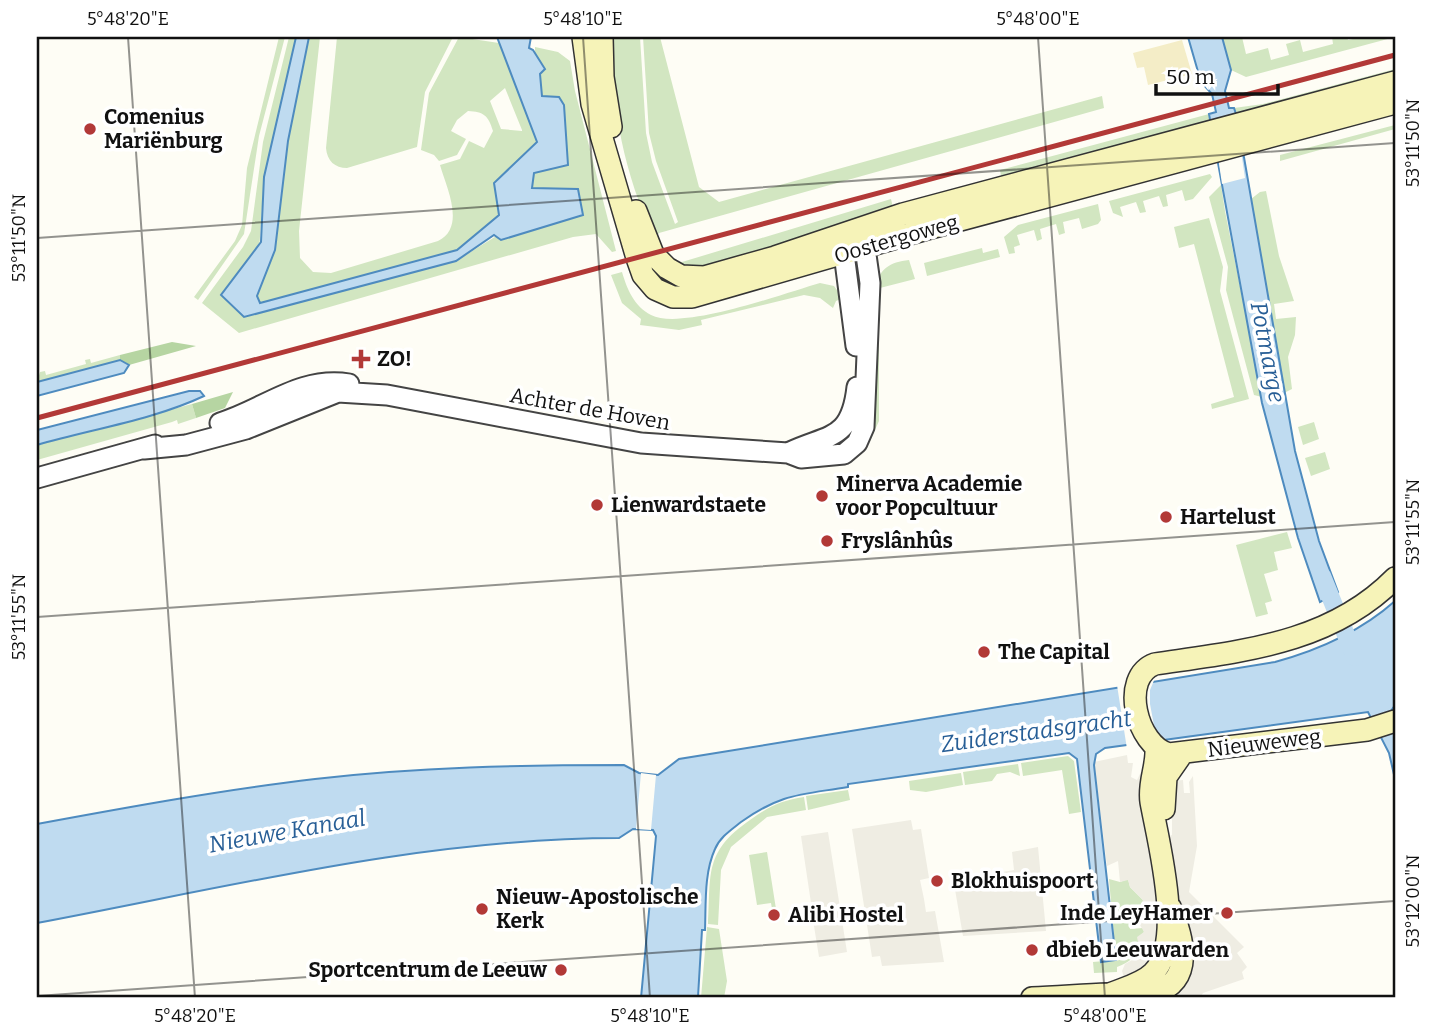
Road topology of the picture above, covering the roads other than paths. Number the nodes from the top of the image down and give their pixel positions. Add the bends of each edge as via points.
1 (583, 37) edge
2 (602, 37) edge
3 (1395, 82) edge
4 (1395, 103) edge
5 (1239, 135) junction
6 (853, 240) junction
7 (37, 478) edge
8 (1395, 578) edge
9 (1395, 721) edge
10 (1156, 749) junction
11 (1182, 754) junction
12 (1160, 836) junction
13 (1032, 998) edge

1 - 6 main road, Oostergoweg via 587,82 608,162 643,275 655,289 673,297 692,297
2 - 6 main road, Oostergoweg via 603,77 618,156 653,254 667,268 681,276 704,277
3 - 5 main road, Oostergoweg
4 - 5 main road, Oostergoweg
5 - 6 main road, Oostergoweg
6 - 7 street, Achter de Hoven via 855,402 836,433 788,453 641,443 387,395 338,391 279,407 246,429 186,445 144,449
8 - 10 main road via 1339,620 1273,646 1155,664 1138,676 1135,687 1141,726
9 - 11 main road, Nieuweweg via 1373,729
10 - 11 main road, Nieuweweg
10 - 12 main road via 1150,794
11 - 12 main road via 1166,777
12 - 13 main road via 1169,905 1164,956 1150,986 1110,994

